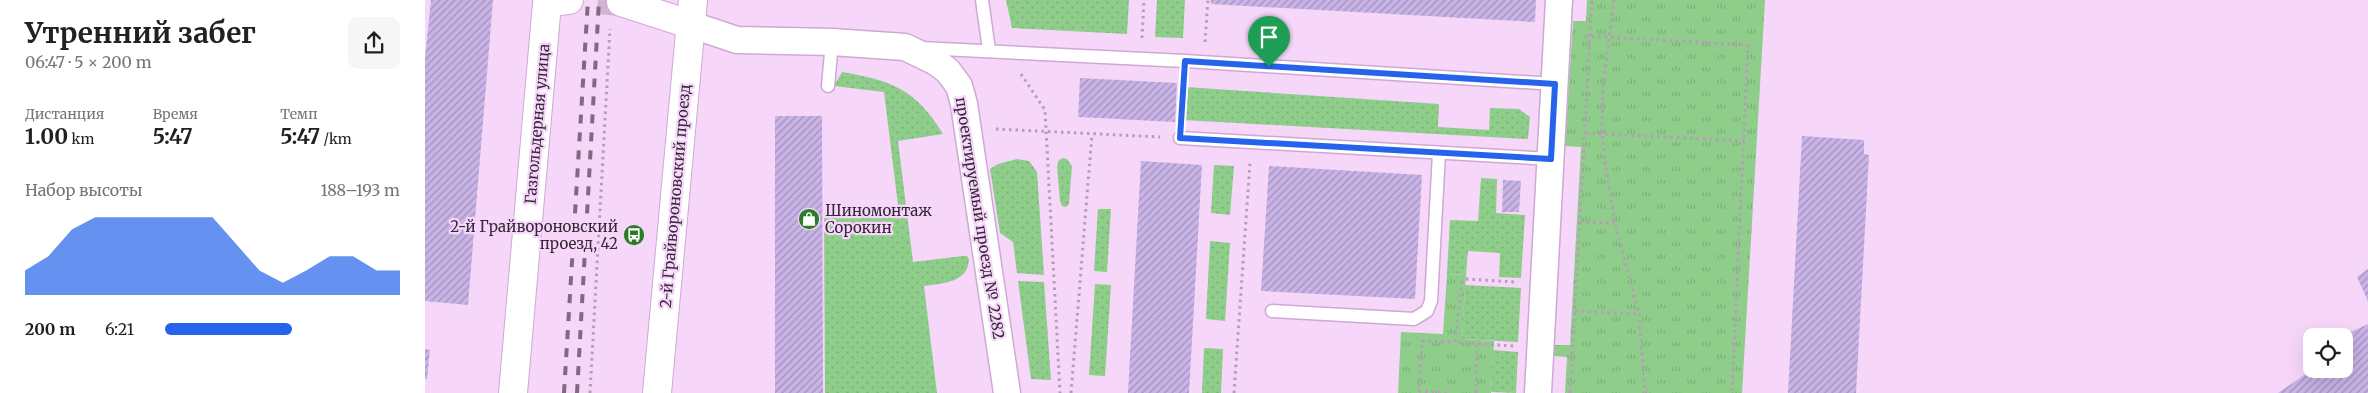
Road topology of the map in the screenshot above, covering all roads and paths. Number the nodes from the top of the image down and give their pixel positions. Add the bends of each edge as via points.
1 (982, 0) edge
2 (1144, 0) edge
3 (1207, 0) edge
4 (1559, 0) edge
5 (1592, 0) edge
6 (1614, 0) edge
7 (554, 1) edge
8 (616, 11) joint
9 (692, 12) edge
10 (1581, 35) dead end
11 (1590, 37) junction
12 (1609, 38) junction
13 (833, 42) junction
14 (905, 47) junction
15 (989, 50) junction
16 (1141, 59) junction
17 (1185, 61) junction
18 (1204, 62) junction
19 (1018, 70) dead end
20 (1555, 84) junction
21 (829, 86) dead end
22 (968, 128) junction
23 (1552, 129) junction
24 (1047, 132) junction
25 (1586, 133) junction
26 (1092, 134) junction
27 (1602, 134) junction
28 (1180, 138) junction
29 (1745, 141) junction
30 (1251, 143) junction
31 (1439, 153) junction
32 (1551, 159) junction
33 (1580, 222) junction
34 (1615, 223) junction
35 (1518, 282) dead end
36 (1575, 311) junction
37 (1272, 312) dead end
38 (1639, 314) junction
39 (1455, 342) junction
40 (1477, 344) junction
41 (1514, 346) dead end
42 (513, 393) edge
43 (590, 393) edge
44 (657, 393) edge
45 (1007, 393) edge
46 (1060, 393) edge
47 (1071, 393) edge
48 (1234, 393) edge
49 (1447, 393) edge
50 (1476, 393) edge
51 (1538, 393) edge
52 (1570, 393) edge
53 (1645, 393) edge
54 (1732, 393) edge

1 - 15 lane
2 - 16 path
3 - 18 path
4 - 20 street
5 - 11 path
6 - 12 path
7 - 42 street, Газгольдерная улица
8 - 9 street
8 - 43 path
9 - 13 street, проектируемый проезд № 2282 via 737,40
9 - 44 street, 2-й Грайвороновский проезд
10 - 11 path
11 - 12 path
11 - 25 path
12 - 27 path
12 - 29 path via 1748,45
13 - 14 street, проектируемый проезд № 2282
13 - 21 lane
14 - 15 lane
14 - 22 street, проектируемый проезд № 2282 via 948,71 959,86
15 - 16 lane
16 - 17 lane
17 - 18 lane
17 - 28 path
18 - 20 lane
19 - 24 path via 1045,110
20 - 23 street
22 - 24 path
22 - 45 street, проектируемый проезд № 2282
23 - 25 path
23 - 32 street
24 - 26 path
24 - 46 path
25 - 27 path
25 - 33 path
26 - 28 path
26 - 47 path
27 - 29 path
27 - 34 path
28 - 30 lane
29 - 54 path
30 - 31 lane
30 - 48 path
31 - 32 lane
31 - 37 lane via 1431,301 1427,311 1414,319
32 - 51 street
33 - 34 path
33 - 36 path
34 - 38 path
35 - 39 path via 1466,279 1462,282
36 - 38 path
36 - 52 path
38 - 53 path
39 - 40 path
39 - 49 path via 1422,341 1419,391
40 - 41 path
40 - 50 path

